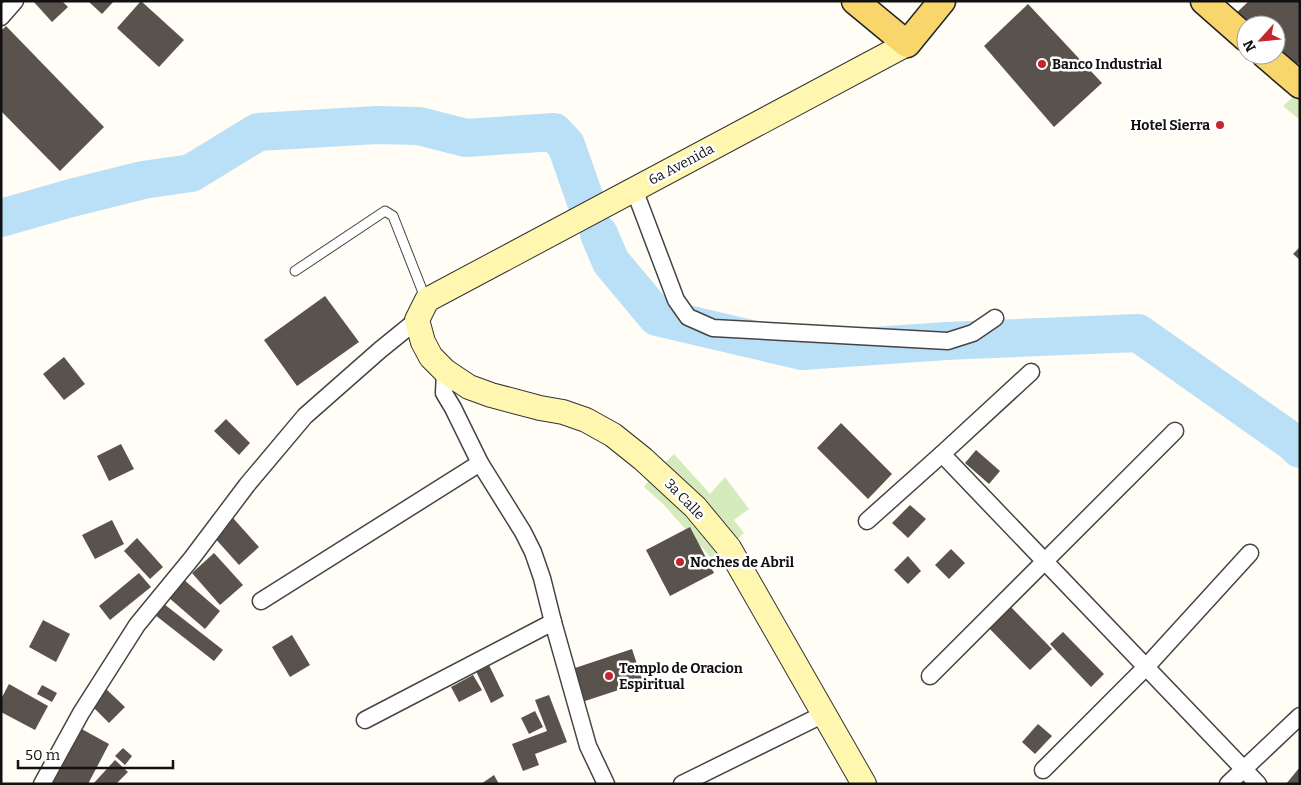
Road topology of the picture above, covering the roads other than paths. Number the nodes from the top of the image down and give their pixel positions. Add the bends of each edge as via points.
1 (14, 1) edge
2 (855, 1) edge
3 (942, 1) edge
4 (1204, 1) edge
5 (1, 16) edge
6 (1236, 29) edge
7 (907, 44) junction
8 (1277, 65) edge
9 (1300, 85) edge
10 (634, 188) junction
11 (295, 271) dead end
12 (422, 310) junction
13 (995, 318) dead end
14 (445, 371) junction
15 (1031, 372) dead end
16 (1175, 431) dead end
17 (942, 454) junction
18 (480, 463) junction
19 (867, 521) dead end
20 (1250, 553) dead end
21 (1044, 561) junction
22 (261, 601) dead end
23 (553, 622) junction
24 (1146, 668) junction
25 (930, 676) dead end
26 (824, 714) junction
27 (1300, 716) edge
28 (365, 720) dead end
29 (1244, 769) junction
30 (1043, 770) dead end
31 (42, 784) edge
32 (606, 784) edge
33 (682, 784) edge
34 (864, 784) edge
35 (1228, 784) edge
36 (1258, 784) edge

1 - 5 street
2 - 7 main road
3 - 7 main road, 6a Avenida
4 - 6 main road
7 - 10 street, 6a Avenida
8 - 9 main road
10 - 12 street, 6a Avenida
10 - 13 street via 676,300 688,316 714,328 948,341 974,333
11 - 12 lane via 385,211 393,216
12 - 14 street, 3a Calle via 423,342 431,357
12 - 31 street via 305,416 247,485 137,625 81,713
14 - 18 street via 444,393
14 - 26 street, 3a Calle via 469,387 491,395 586,420 613,435 672,484 729,548
15 - 17 street
16 - 21 street
17 - 19 street
17 - 21 street
18 - 22 street
18 - 23 street via 533,552
20 - 24 street
21 - 24 street
21 - 25 street
23 - 28 street
23 - 32 street via 588,746
24 - 29 street
24 - 30 street
26 - 33 street
26 - 34 street, 3a Calle
27 - 29 street
29 - 35 street
29 - 36 street

